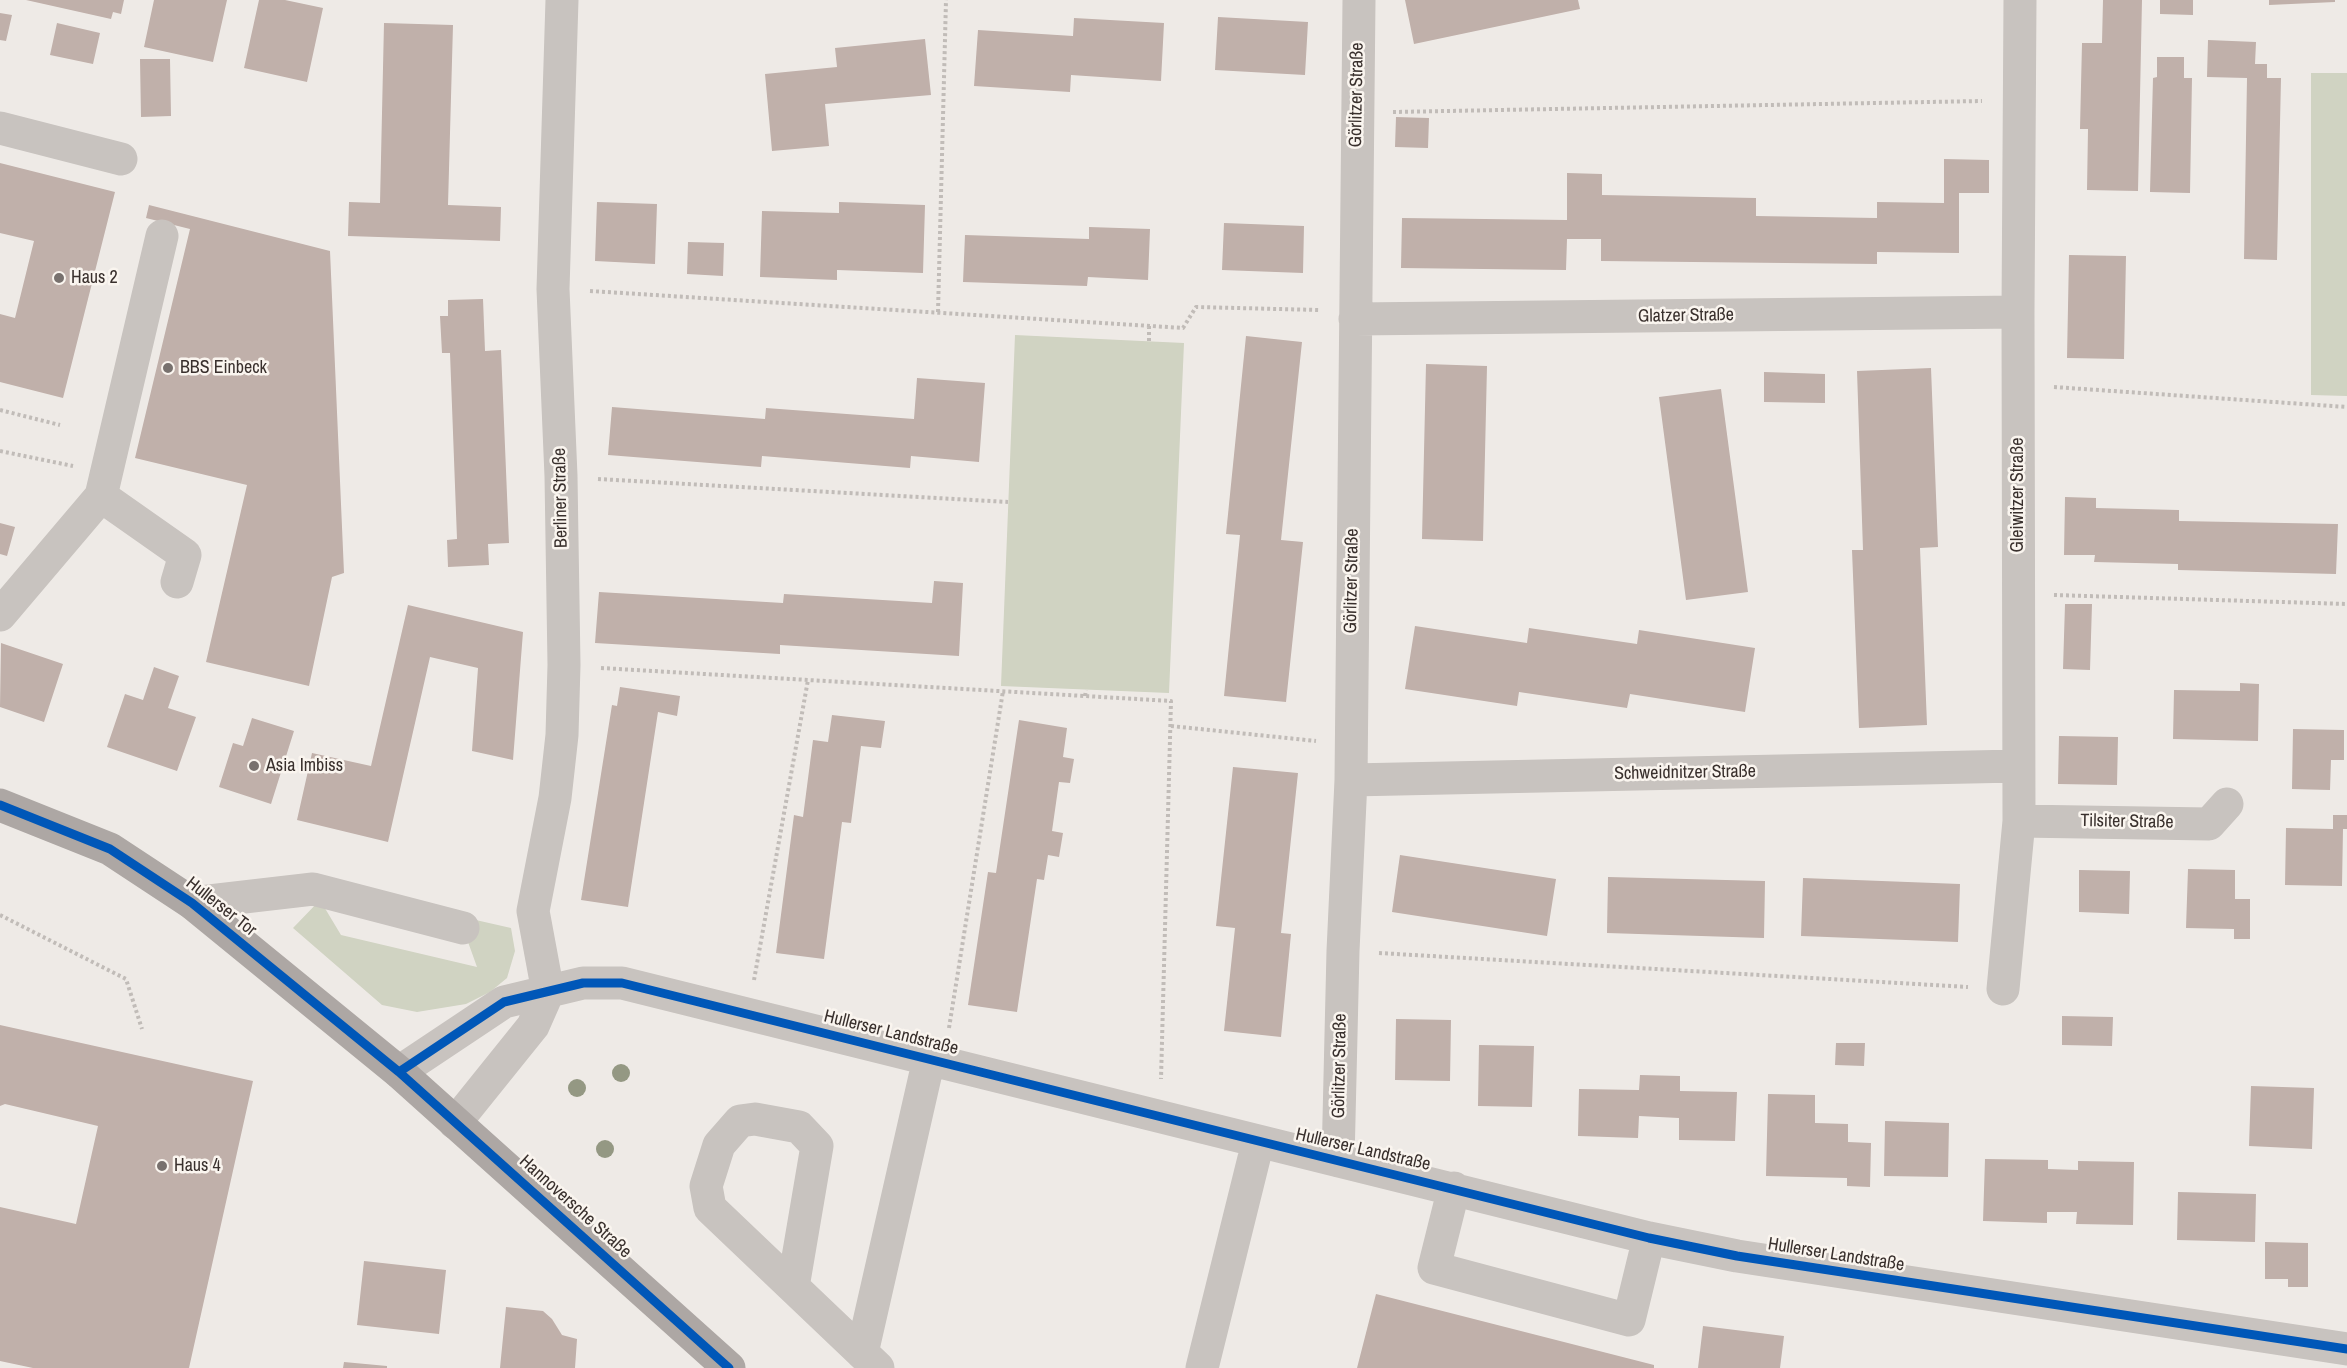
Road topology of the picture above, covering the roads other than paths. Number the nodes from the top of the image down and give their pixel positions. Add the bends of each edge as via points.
1 (562, 0) edge
2 (1359, 0) edge
3 (2020, 0) edge
4 (0, 128) edge
5 (121, 159) dead end
6 (162, 236) dead end
7 (2018, 312) junction
8 (1355, 315) junction
9 (104, 484) junction
10 (177, 582) dead end
11 (0, 615) edge
12 (2018, 766) junction
13 (1351, 780) junction
14 (2227, 804) dead end
15 (0, 805) edge
16 (2019, 820) junction
17 (192, 903) junction
18 (463, 928) dead end
19 (2003, 989) road end
20 (548, 992) junction
21 (936, 1061) junction
22 (399, 1072) junction
23 (455, 1123) junction
24 (1258, 1142) junction
25 (1338, 1161) junction
26 (1454, 1188) junction
27 (1649, 1238) junction
28 (793, 1287) junction
29 (2347, 1348) edge
30 (870, 1361) edge
31 (729, 1368) edge
32 (1202, 1368) edge

1 - 20 street, Berliner Straße via 553,289 561,476 562,735 533,910
2 - 8 street, Görlitzer Straße
3 - 7 street, Gleiwitzer Straße
4 - 5 street
6 - 9 street
7 - 8 street, Glatzer Straße
7 - 12 street, Gleiwitzer Straße
8 - 13 street, Görlitzer Straße
9 - 10 street via 185,555
9 - 11 street
12 - 13 street, Schweidnitzer Straße
12 - 16 street, Gleiwitzer Straße
13 - 25 street, Görlitzer Straße
14 - 16 street, Tilsiter Straße via 2209,824
15 - 17 main road, Hullerser Tor via 110,849
16 - 19 street, Gleiwitzer Straße
17 - 18 street, Hullerser Tor via 313,888
17 - 22 main road, Hullerser Tor
20 - 21 street, Hullerser Landstraße via 584,983 622,983
20 - 22 street, Hullerser Landstraße via 504,1002
20 - 23 street via 533,1026
21 - 24 street, Hullerser Landstraße
21 - 30 street
22 - 23 main road, Hannoversche Straße
23 - 31 main road, Hannoversche Straße
24 - 25 street, Hullerser Landstraße
24 - 32 street
25 - 26 street, Hullerser Landstraße
26 - 27 street, Hullerser Landstraße
26 - 27 street via 1434,1268 1629,1320
27 - 29 street, Hullerser Landstraße via 1737,1256
28 - 28 street via 710,1208 706,1186 718,1145 740,1121 755,1119 799,1127 817,1146
28 - 30 street

